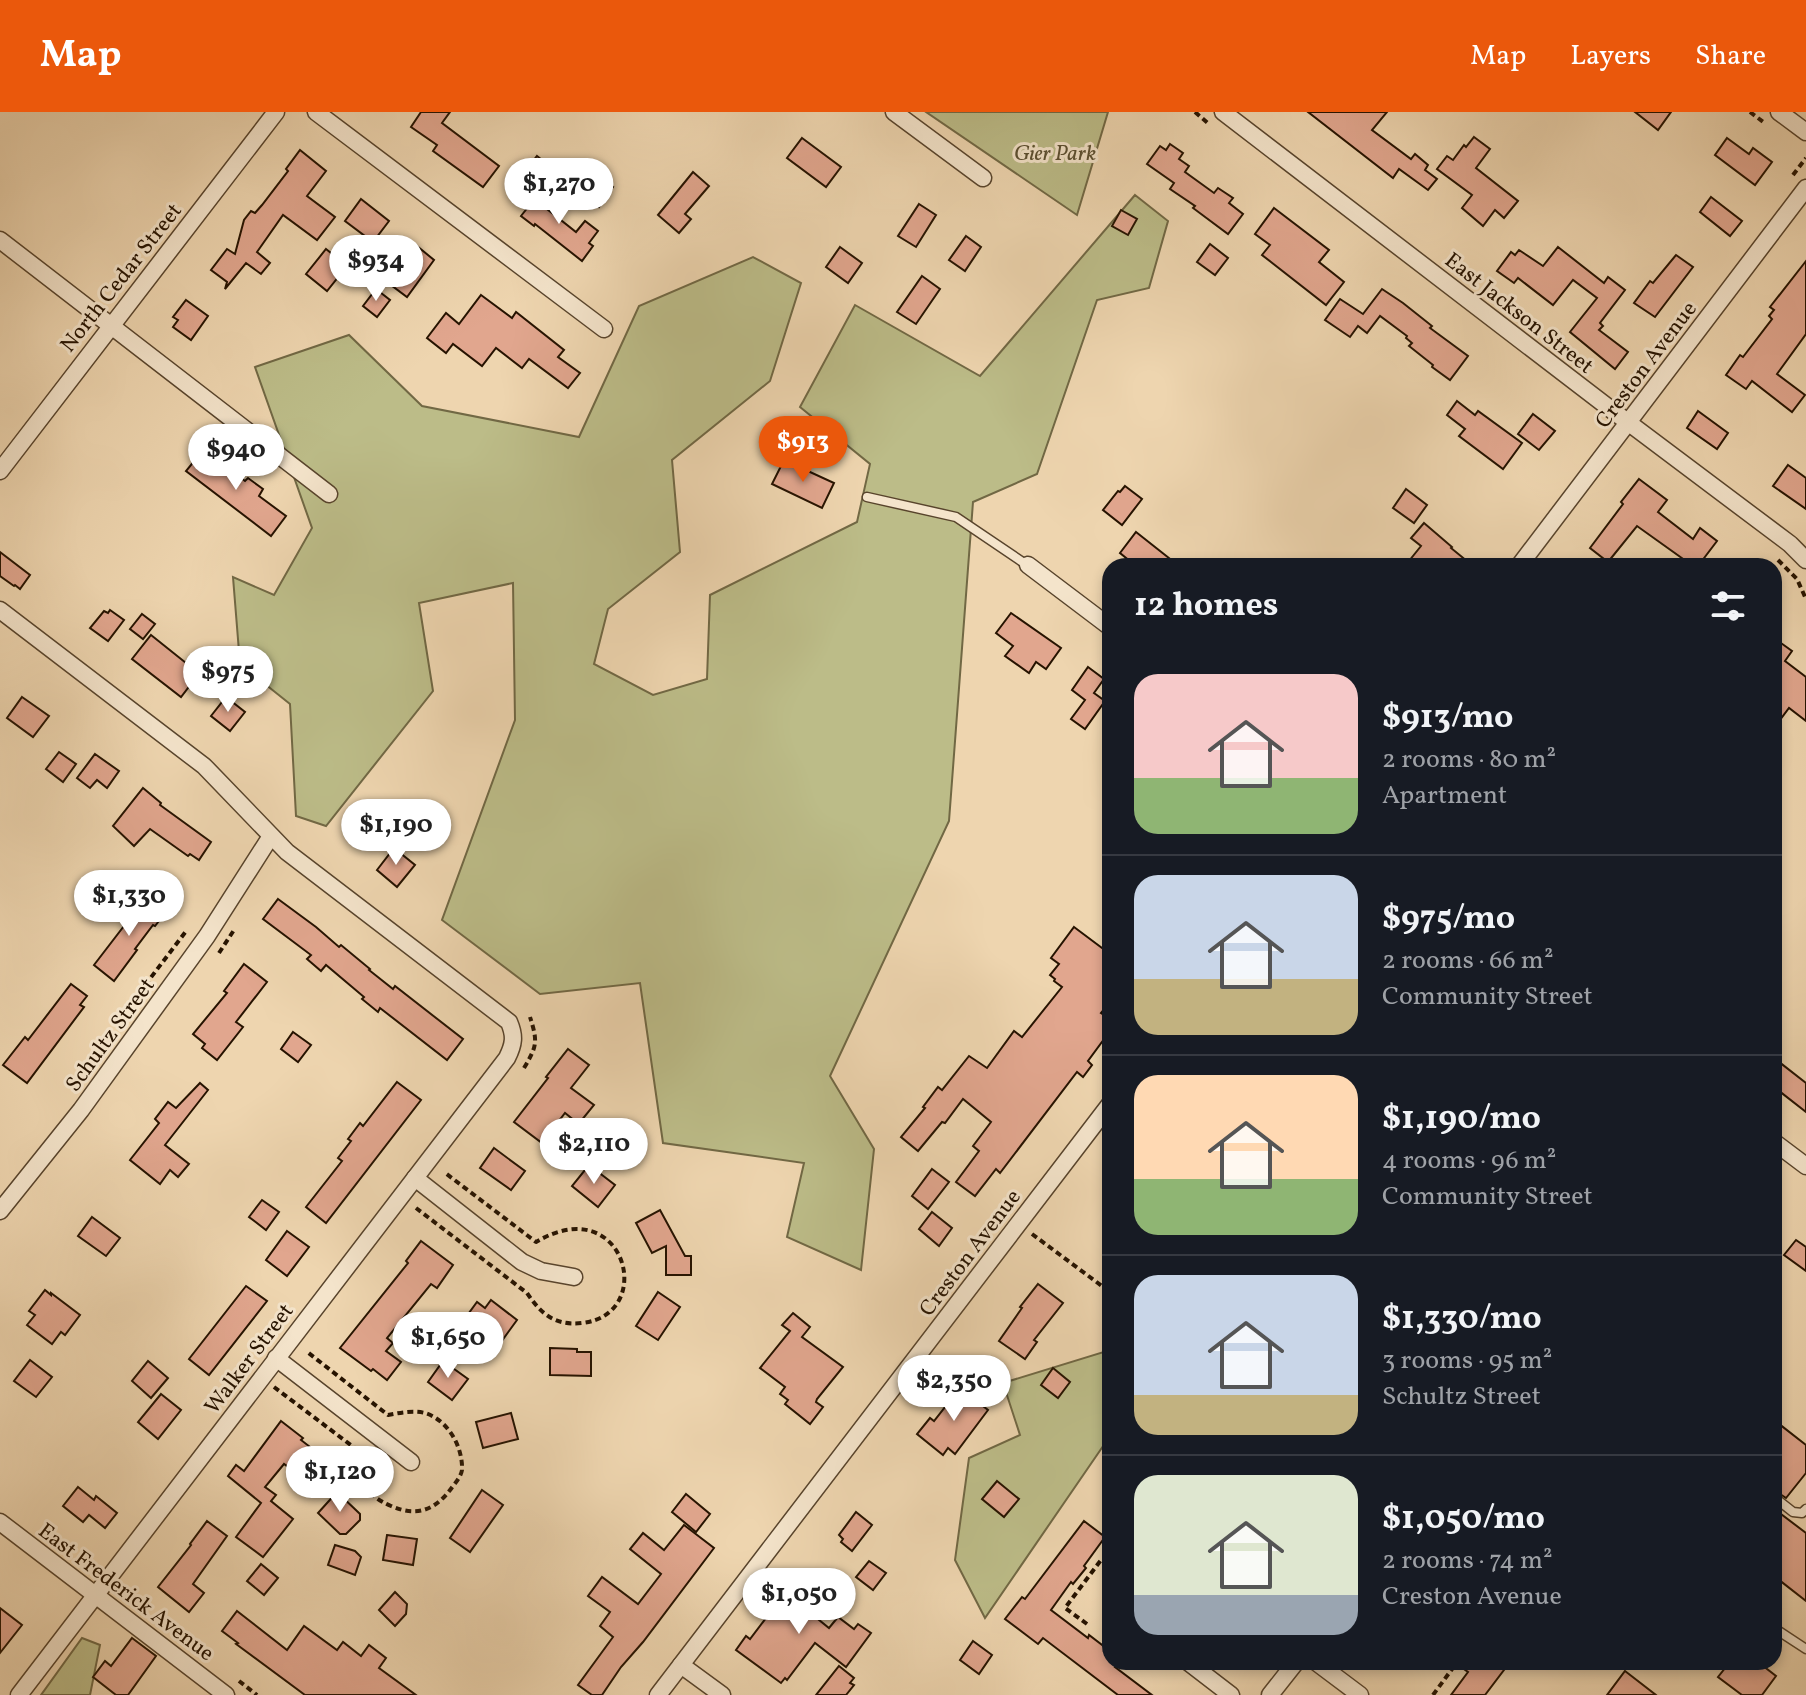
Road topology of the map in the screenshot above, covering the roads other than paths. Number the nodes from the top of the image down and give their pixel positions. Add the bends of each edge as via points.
1 (276, 112) edge
2 (316, 112) edge
3 (894, 112) edge
4 (1223, 112) edge
5 (1779, 112) edge
6 (1806, 132) edge
7 (983, 178) dead end
8 (1806, 188) edge
9 (0, 240) edge
10 (111, 324) junction
11 (604, 329) dead end
12 (1628, 423) junction
13 (0, 471) edge
14 (329, 494) dead end
15 (867, 497) dead end
16 (1525, 558) edge
17 (1806, 560) edge
18 (1028, 565) joint
19 (0, 610) edge
20 (1102, 621) edge
21 (271, 836) junction
22 (1102, 1114) edge
23 (1782, 1148) edge
24 (1806, 1166) edge
25 (415, 1178) junction
26 (0, 1211) edge
27 (574, 1277) dead end
28 (276, 1358) junction
29 (411, 1462) dead end
30 (1782, 1503) edge
31 (1806, 1509) edge
32 (0, 1522) edge
33 (96, 1595) junction
34 (1782, 1633) edge
35 (1806, 1649) edge
36 (681, 1665) junction
37 (1198, 1670) edge
38 (1290, 1670) edge
39 (1327, 1670) edge
40 (19, 1695) edge
41 (226, 1695) edge
42 (658, 1695) edge
43 (722, 1695) edge
44 (1231, 1695) edge
45 (1270, 1695) edge
46 (1360, 1695) edge

1 - 10 street, North Cedar Street
2 - 11 street
3 - 7 street
4 - 12 street, East Jackson Street
5 - 6 street
8 - 12 street, Creston Avenue
9 - 10 street
10 - 13 street, North Cedar Street
10 - 14 street
12 - 16 street, Creston Avenue
12 - 17 street, East Jackson Street
15 - 18 lane via 956,517
18 - 20 street
19 - 21 street via 204,766
21 - 25 street, Walker Street via 509,1022 515,1035 507,1058
21 - 26 street, Schultz Street via 207,936
22 - 36 street, Creston Avenue
23 - 24 street
25 - 27 street via 522,1262
25 - 28 street, Walker Street
28 - 29 street
28 - 33 street, Walker Street
30 - 31 lane via 1793,1512
32 - 33 street, East Frederick Avenue
33 - 40 street, Walker Street
33 - 41 street, East Frederick Avenue
34 - 35 lane
36 - 42 street, Creston Avenue
36 - 43 street
37 - 44 street
38 - 45 street
39 - 46 street

